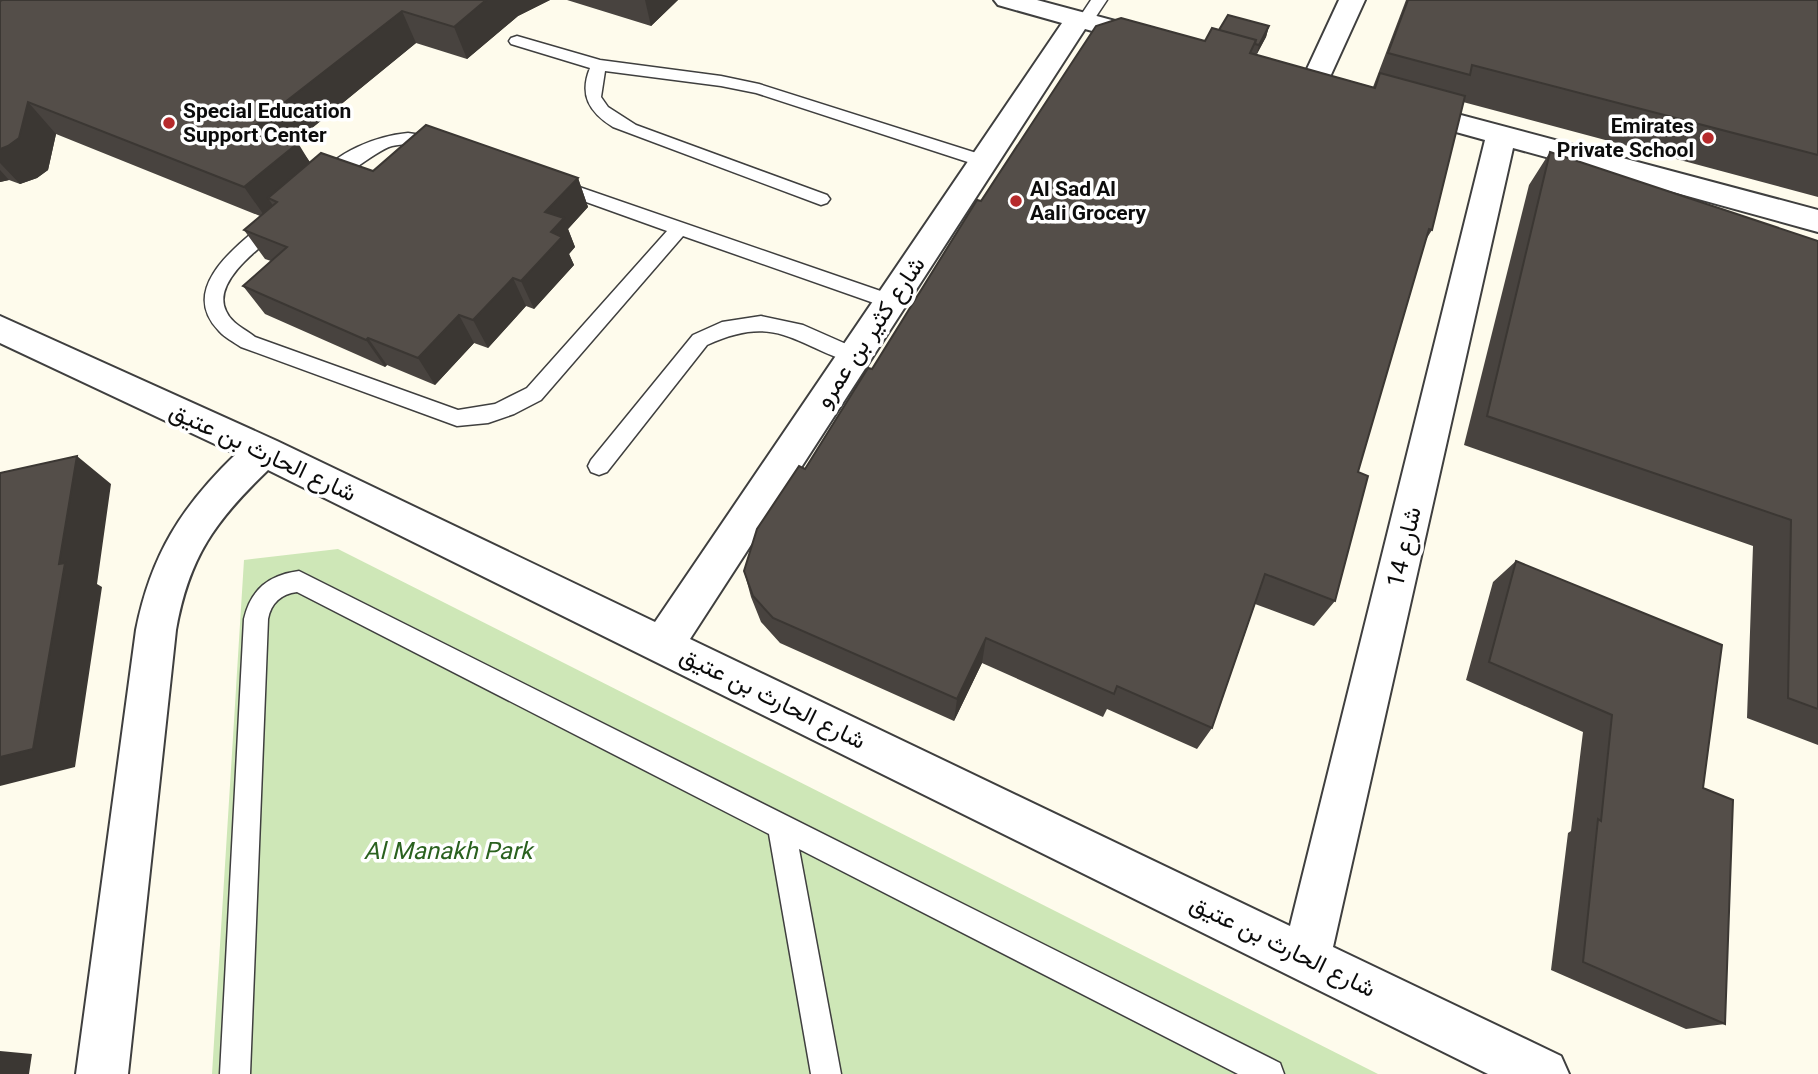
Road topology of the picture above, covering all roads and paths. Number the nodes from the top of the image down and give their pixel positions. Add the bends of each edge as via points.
1 (1007, 0) edge
2 (1352, 0) edge
3 (1087, 13) edge
4 (517, 41) dead end
5 (1179, 47) edge
6 (598, 65) junction
7 (1287, 76) edge
8 (1314, 84) junction
9 (1341, 91) edge
10 (1381, 102) edge
11 (1501, 136) junction
12 (457, 149) edge
13 (983, 161) junction
14 (536, 177) edge
15 (313, 191) edge
16 (821, 199) dead end
17 (292, 210) edge
18 (1818, 221) edge
19 (680, 228) junction
20 (891, 302) junction
21 (0, 329) edge
22 (855, 356) junction
23 (264, 451) junction
24 (599, 466) dead end
25 (663, 645) junction
26 (781, 825) junction
27 (1307, 957) junction
28 (102, 1074) edge
29 (235, 1074) edge
30 (826, 1074) edge
31 (1269, 1074) edge
32 (1543, 1074) edge

1 - 3 street
2 - 8 street
3 - 5 street
3 - 13 street, شارع كثير بن عمرو
4 - 6 lane
6 - 13 lane via 759,89
6 - 16 lane via 590,83 593,102 608,118
7 - 8 street
8 - 9 street
10 - 11 street
11 - 18 street
11 - 27 street, شارع 14
12 - 15 lane via 406,137 379,142 356,154
13 - 20 street, شارع كثير بن عمرو
14 - 19 lane
17 - 19 lane via 230,264 217,282 212,301 217,318 229,332 248,342 457,418 484,417 534,394
19 - 20 lane
20 - 22 street, شارع كثير بن عمرو
21 - 23 street, شارع الحارث بن عتيق
22 - 24 lane via 778,324 751,321 724,327 700,340
22 - 25 street, شارع كثير بن عمرو
23 - 25 street, شارع الحارث بن عتيق
23 - 28 street via 224,489 190,533 167,580 156,629
25 - 27 street, شارع الحارث بن عتيق
26 - 29 lane via 309,585 286,583 275,588 263,597 256,619
26 - 30 lane
26 - 31 lane
27 - 32 street, شارع الحارث بن عتيق

